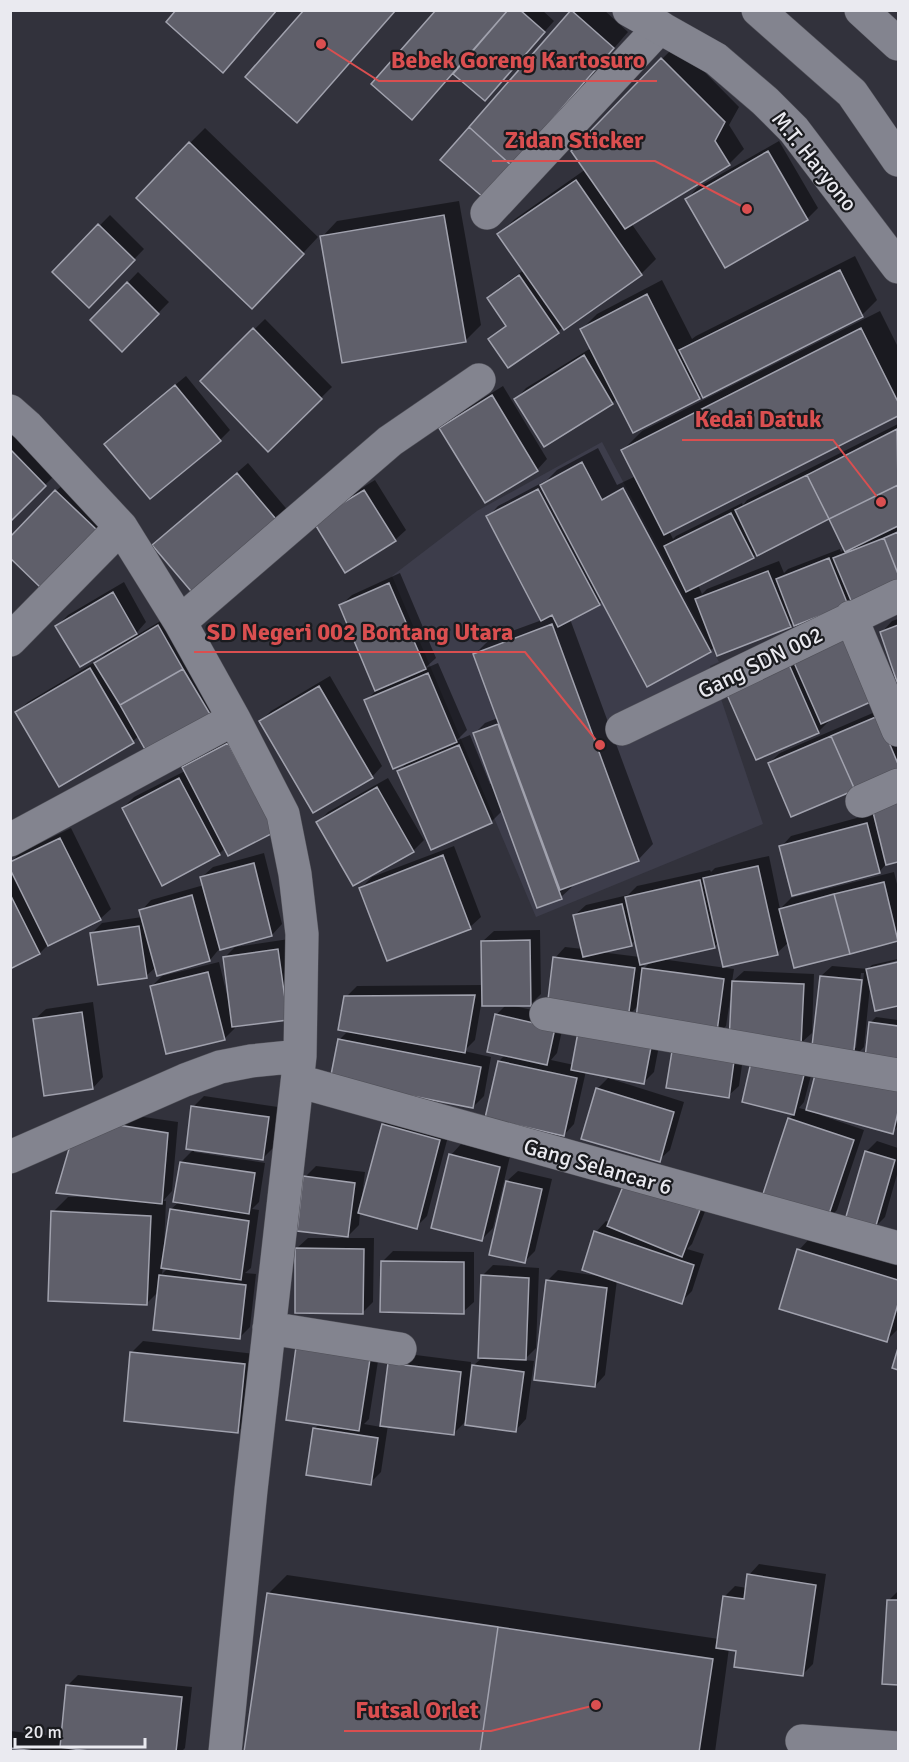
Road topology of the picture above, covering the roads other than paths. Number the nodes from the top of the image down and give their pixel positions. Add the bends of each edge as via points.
1 (629, 10) edge
2 (758, 10) edge
3 (861, 10) edge
4 (660, 27) junction
5 (898, 44) edge
6 (898, 160) edge
7 (487, 213) dead end
8 (898, 267) edge
9 (479, 380) dead end
10 (10, 411) edge
11 (121, 527) junction
12 (898, 596) edge
13 (851, 617) junction
14 (180, 622) junction
15 (10, 640) edge
16 (234, 718) junction
17 (622, 729) dead end
18 (898, 730) edge
19 (898, 785) edge
20 (862, 801) dead end
21 (10, 840) edge
22 (546, 1014) dead end
23 (299, 1068) junction
24 (898, 1075) edge
25 (10, 1157) edge
26 (898, 1248) edge
27 (269, 1328) junction
28 (400, 1349) dead end
29 (802, 1741) dead end
30 (898, 1748) edge
31 (225, 1752) edge

1 - 4 street, M.T. Haryono
2 - 6 street via 852,93
3 - 5 street
4 - 7 street
4 - 8 street, M.T. Haryono via 716,59 794,130
9 - 14 street via 390,441
10 - 11 street
11 - 14 street
11 - 15 street
12 - 13 street, Gang SDN 002
13 - 17 street, Gang SDN 002
13 - 18 street
14 - 16 street
16 - 21 street
16 - 23 street via 283,814 293,864 302,934
19 - 20 street
22 - 24 street
23 - 25 street via 252,1061 220,1067
23 - 26 street, Gang Selancar 6
23 - 27 street
27 - 28 street
27 - 31 street
29 - 30 street

